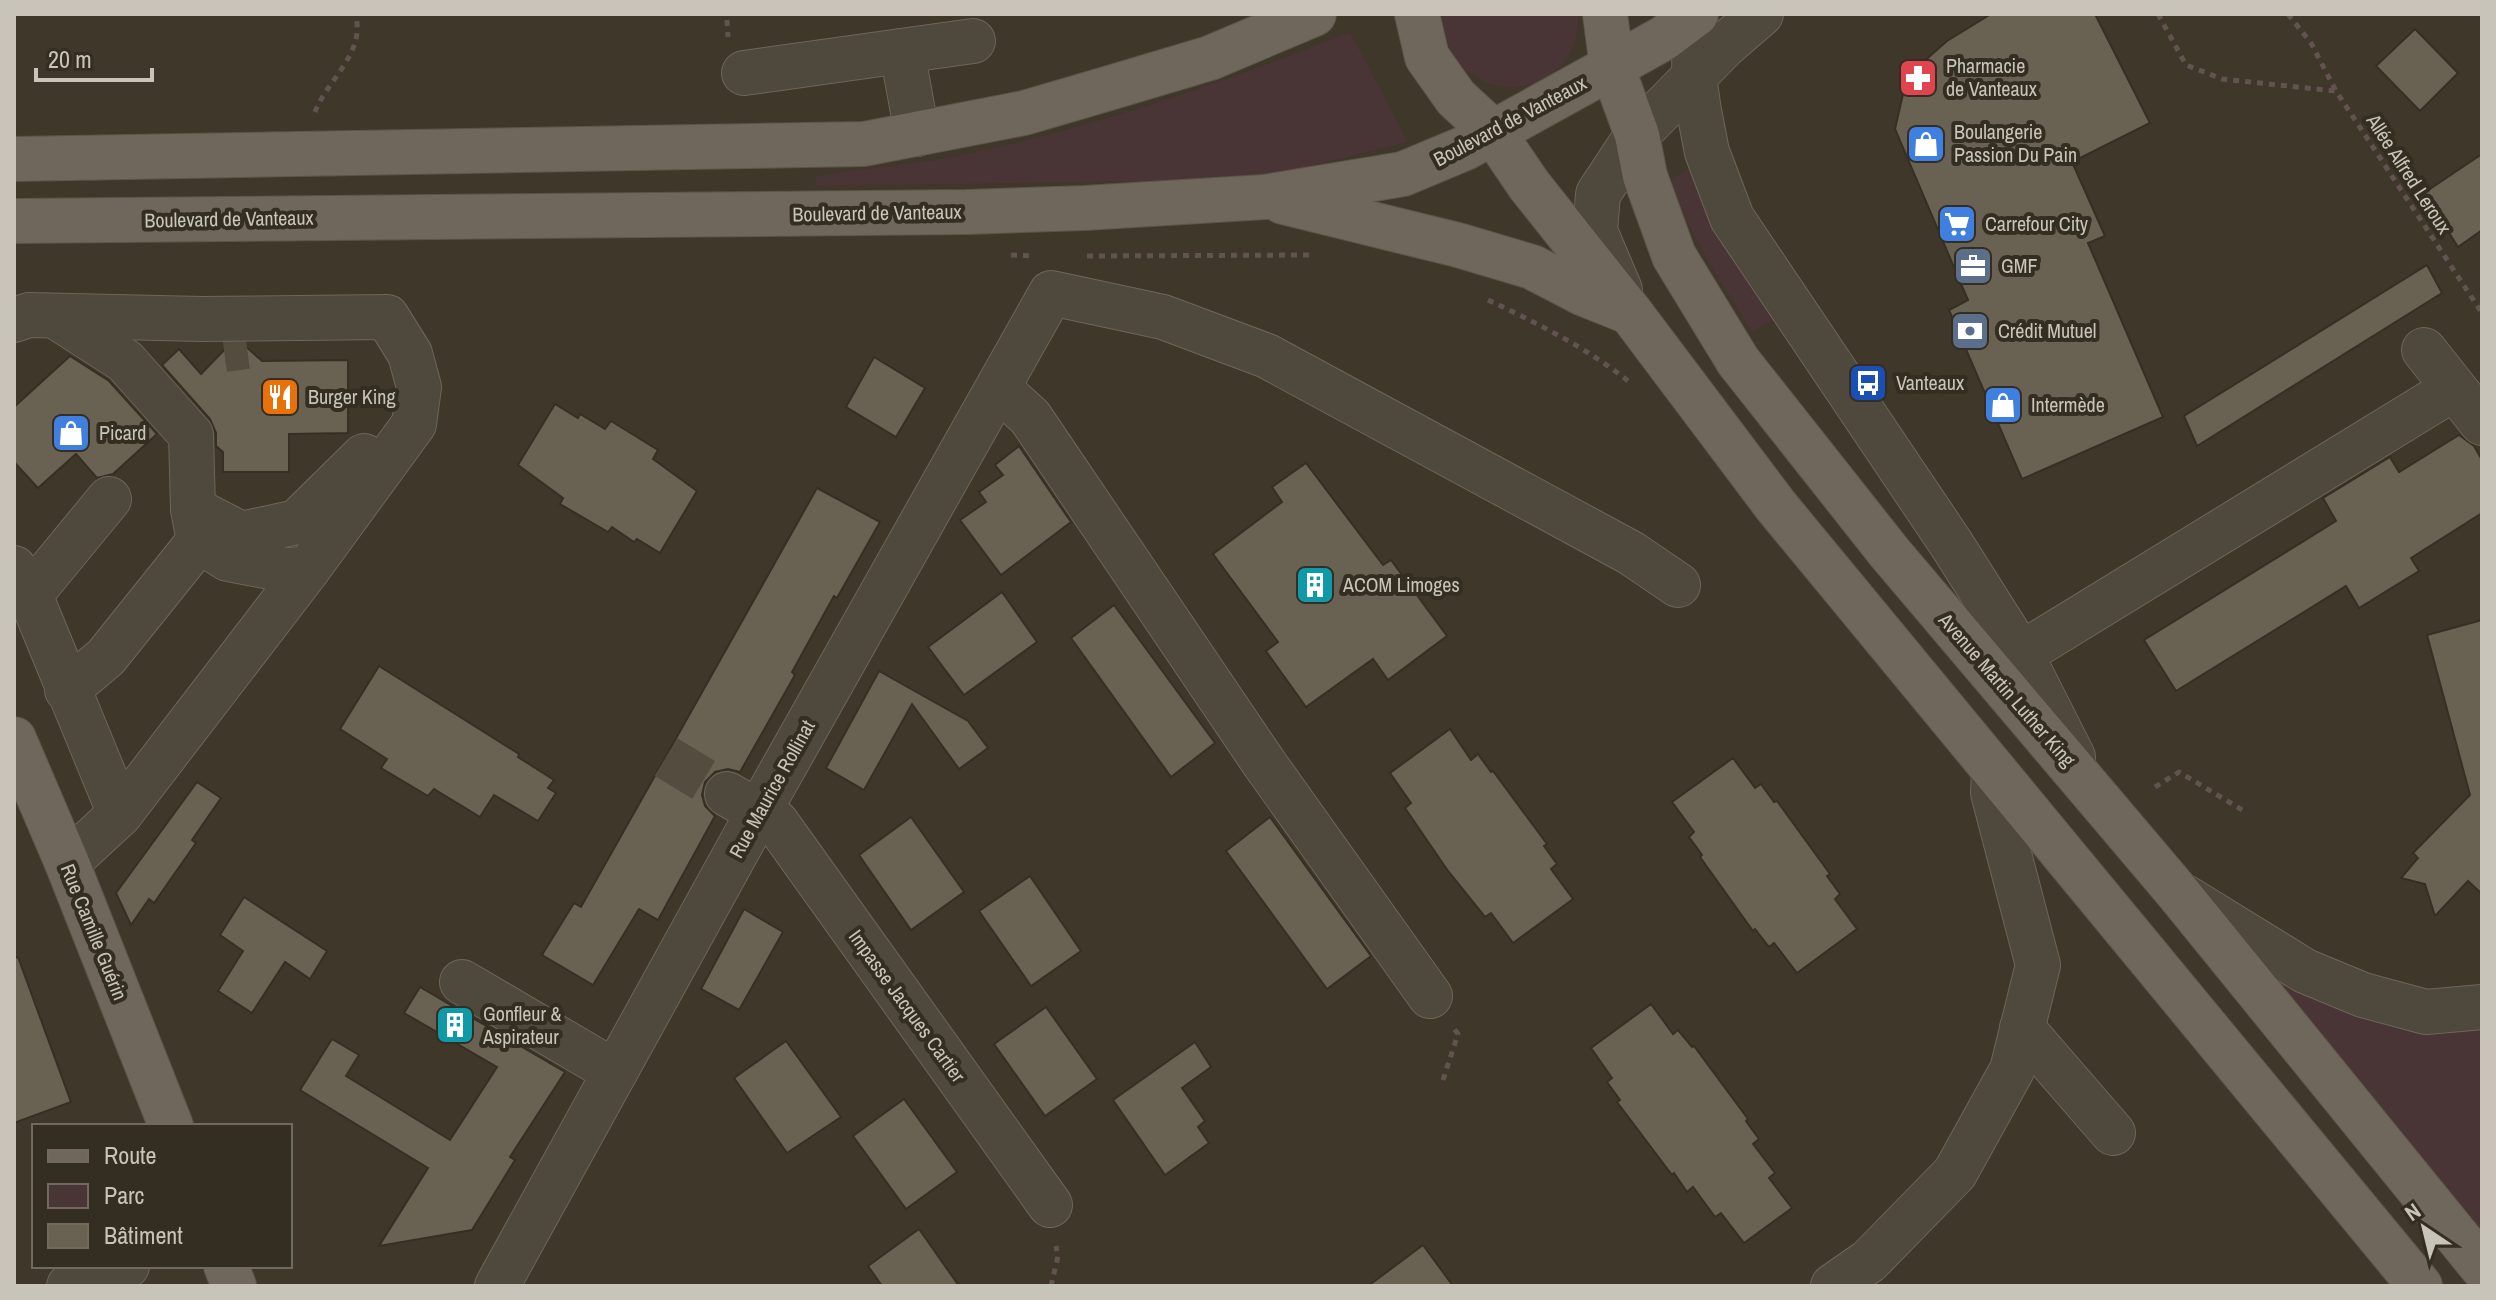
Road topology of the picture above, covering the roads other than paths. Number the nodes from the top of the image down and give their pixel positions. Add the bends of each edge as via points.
1 (1314, 14) edge
2 (1417, 14) edge
3 (1605, 14) edge
4 (1696, 14) edge
5 (1761, 14) edge
6 (973, 41) dead end
7 (902, 51) junction
8 (1612, 67) junction
9 (744, 73) dead end
10 (1694, 77) junction
11 (1493, 132) junction
12 (917, 134) junction
13 (1637, 135) junction
14 (14, 159) edge
15 (1265, 197) junction
16 (14, 221) edge
17 (1630, 312) junction
18 (157, 317) junction
19 (35, 318) edge
20 (2424, 350) dead end
21 (125, 361) junction
22 (998, 388) junction
23 (2453, 389) junction
24 (2482, 423) edge
25 (109, 499) dead end
26 (196, 525) junction
27 (1889, 552) junction
28 (308, 569) junction
29 (22, 582) edge
30 (1678, 585) dead end
31 (2021, 654) junction
32 (67, 690) junction
33 (14, 739) edge
34 (1994, 771) junction
35 (2085, 781) junction
36 (743, 804) junction
37 (120, 814) junction
38 (67, 863) junction
39 (2178, 893) junction
40 (462, 982) dead end
41 (1430, 996) dead end
42 (2482, 1007) edge
43 (2022, 1028) junction
44 (615, 1072) junction
45 (170, 1124) edge
46 (2113, 1133) dead end
47 (1050, 1205) dead end
48 (2482, 1267) edge
49 (121, 1268) edge
50 (69, 1286) edge
51 (497, 1286) edge
52 (1833, 1286) edge
53 (2420, 1286) edge

1 - 12 main road via 1210,58 1024,113
2 - 11 main road via 1427,57 1456,98
3 - 8 main road, Avenue Martin Luther King
4 - 8 main road, Boulevard de Vanteaux
4 - 10 street
5 - 10 street
6 - 7 street
7 - 9 street
7 - 12 street
8 - 11 main road, Boulevard de Vanteaux
8 - 13 main road, Avenue Martin Luther King
10 - 13 street
10 - 31 street via 1707,152 1732,218
11 - 15 main road, Boulevard de Vanteaux via 1403,174
11 - 17 main road
12 - 14 main road via 864,144
13 - 17 street via 1598,194 1595,231
13 - 27 main road, Avenue Martin Luther King via 1645,176 1674,256 1718,331
15 - 16 main road, Boulevard de Vanteaux via 967,212
15 - 17 main road via 1532,267
17 - 34 main road via 1776,506
18 - 19 street
18 - 21 street
18 - 26 street via 199,349 364,347 382,357 396,378 394,416 384,435 297,522 241,534
18 - 28 street via 387,317 410,354 419,387 414,424
19 - 21 street
20 - 23 street
21 - 26 street via 191,435
22 - 30 street, Rue Maurice Rollinat via 1051,293 1163,317 1267,356 1631,553
22 - 36 street, Rue Maurice Rollinat
22 - 41 street via 1030,417 1264,763
23 - 24 street
23 - 31 street
25 - 29 street
26 - 28 street via 228,559
26 - 32 street via 106,657
27 - 31 street
27 - 35 main road, Avenue Martin Luther King
28 - 37 street
29 - 32 street
31 - 35 street
32 - 37 street
33 - 38 main road, Rue Camille Guérin
34 - 43 street via 1993,793 2038,965
34 - 53 main road
35 - 39 main road, Avenue Martin Luther King
36 - 44 street, Rue Maurice Rollinat
36 - 47 street, Impasse Jacques Cartier via 776,822
37 - 38 street
38 - 45 main road, Rue Camille Guérin
39 - 42 street via 2305,971 2363,995 2426,1012
39 - 48 main road, Avenue Martin Luther King
40 - 44 street
43 - 46 street
43 - 52 street via 2012,1070 1955,1173 1869,1261
44 - 51 street, Rue Maurice Rollinat
49 - 50 street

